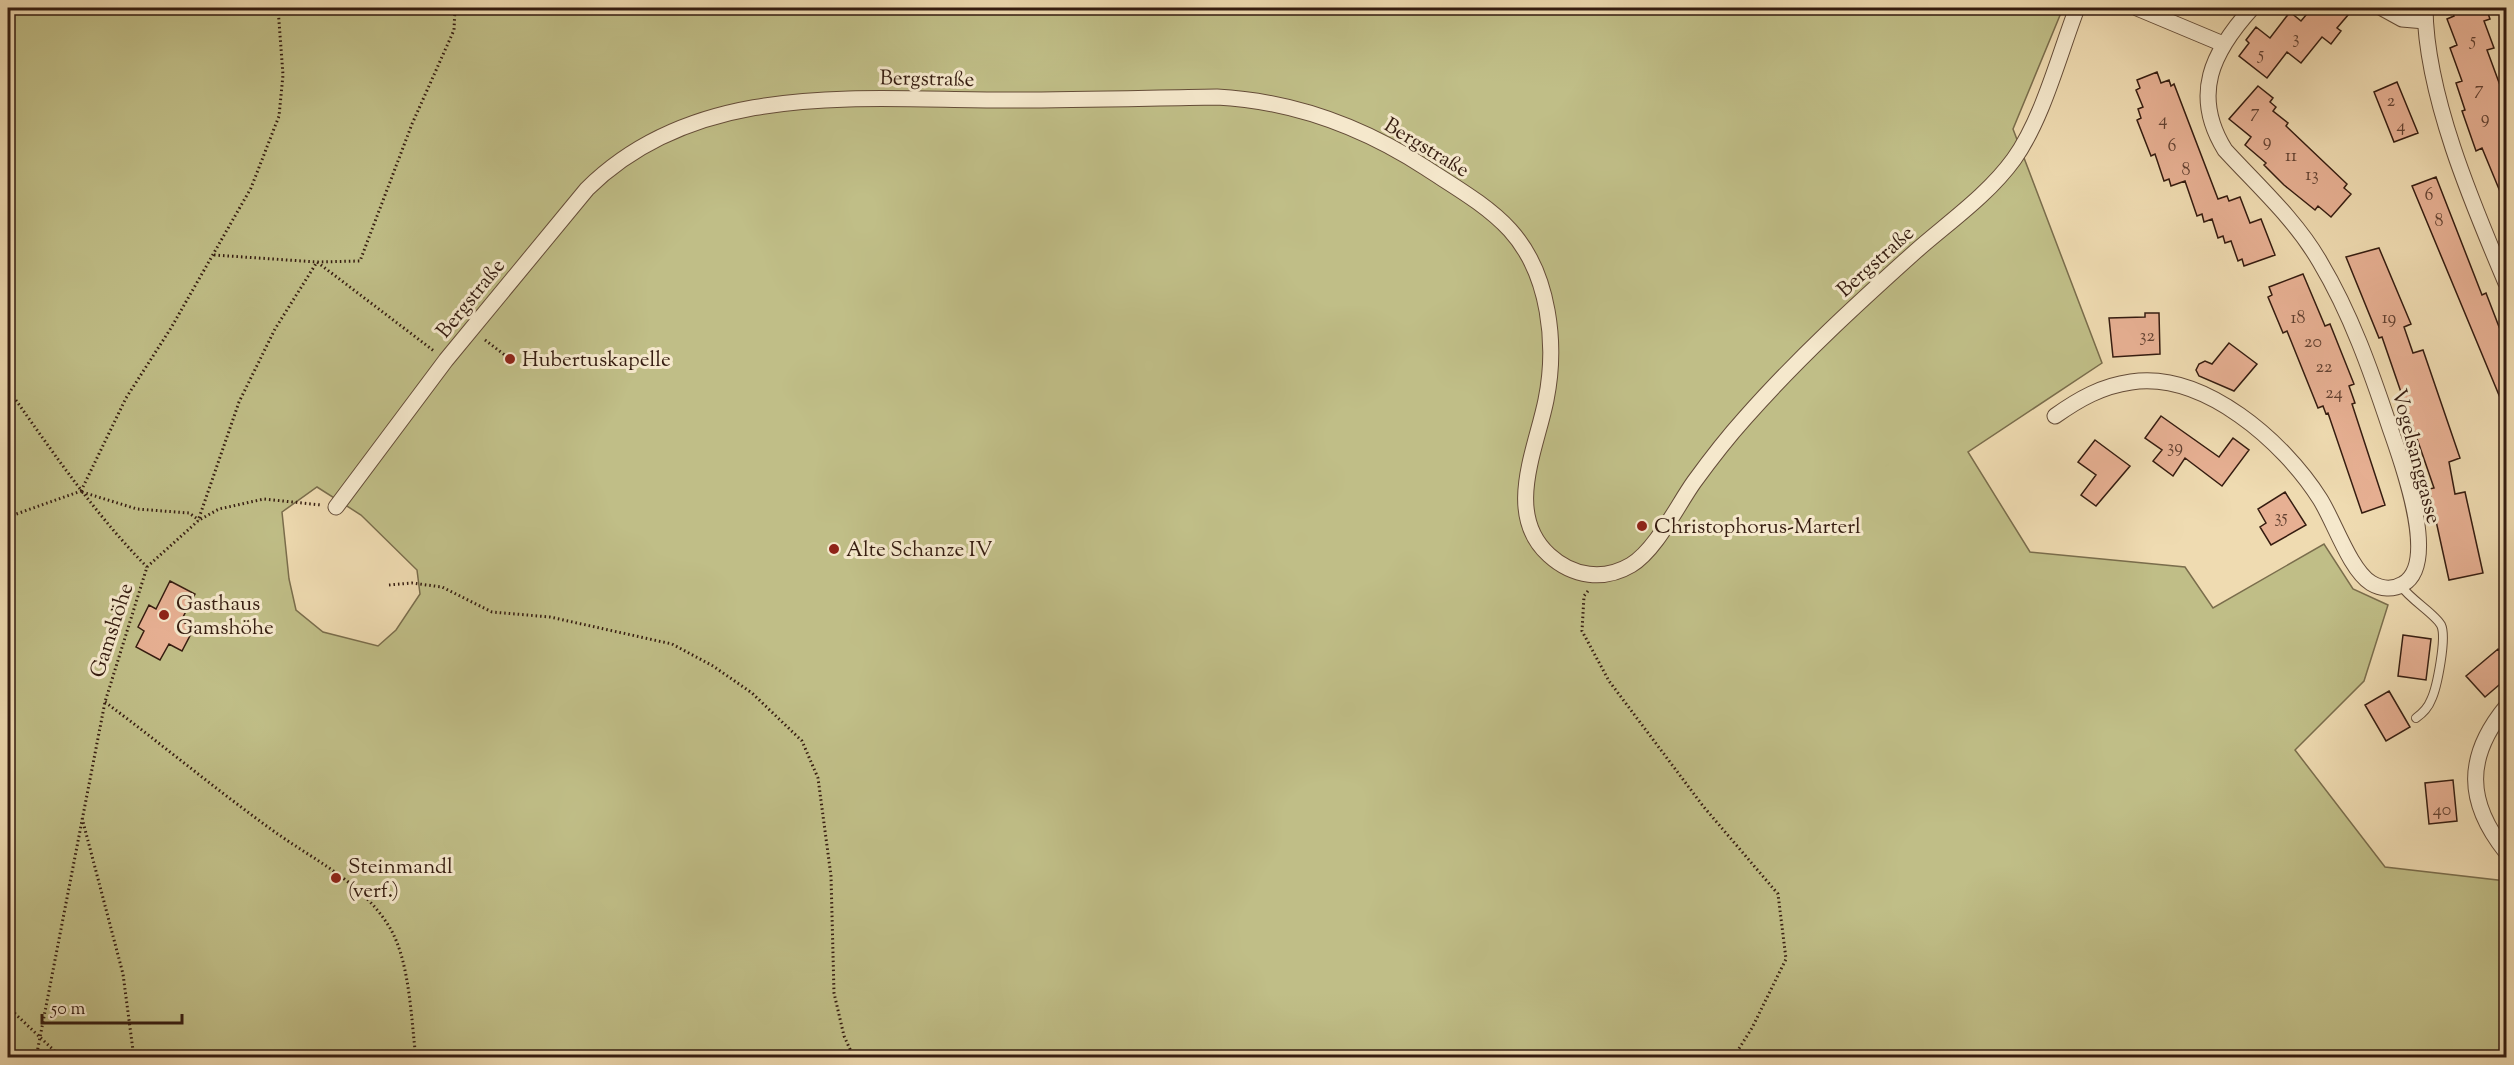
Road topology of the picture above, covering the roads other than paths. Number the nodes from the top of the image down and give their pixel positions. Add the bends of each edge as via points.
1 (2077, 8) edge
2 (2137, 8) edge
3 (2252, 8) edge
4 (2382, 8) edge
5 (2425, 14) edge
6 (2223, 44) junction
7 (2506, 283) edge
8 (2055, 416) dead end
9 (336, 507) road end
10 (2401, 586) junction
11 (2506, 707) edge
12 (2416, 718) dead end
13 (2506, 852) edge

1 - 9 street, Bergstraße via 2040,106 2015,157 1978,197 1771,389 1729,436 1650,547 1619,572 1581,574 1547,554 1534,537 1526,511 1526,481 1546,400 1550,334 1545,304 1526,252 1510,231 1486,209 1415,161 1344,125 1278,103 1217,97 857,98 772,103 705,118 633,151 607,168 579,198 446,360
2 - 6 street
3 - 6 street, Vogelsanggasse
4 - 5 street via 2402,19
5 - 7 street via 2449,129
6 - 10 street, Vogelsanggasse via 2208,81 2209,115 2215,133 2320,262 2364,353 2399,455 2420,554 2414,574
8 - 10 street via 2092,393 2133,381 2158,381 2208,396 2255,427 2292,462 2320,499 2366,579 2383,588
10 - 12 lane via 2410,599 2440,623 2443,633 2433,696
11 - 13 street via 2484,738 2474,780 2486,821

